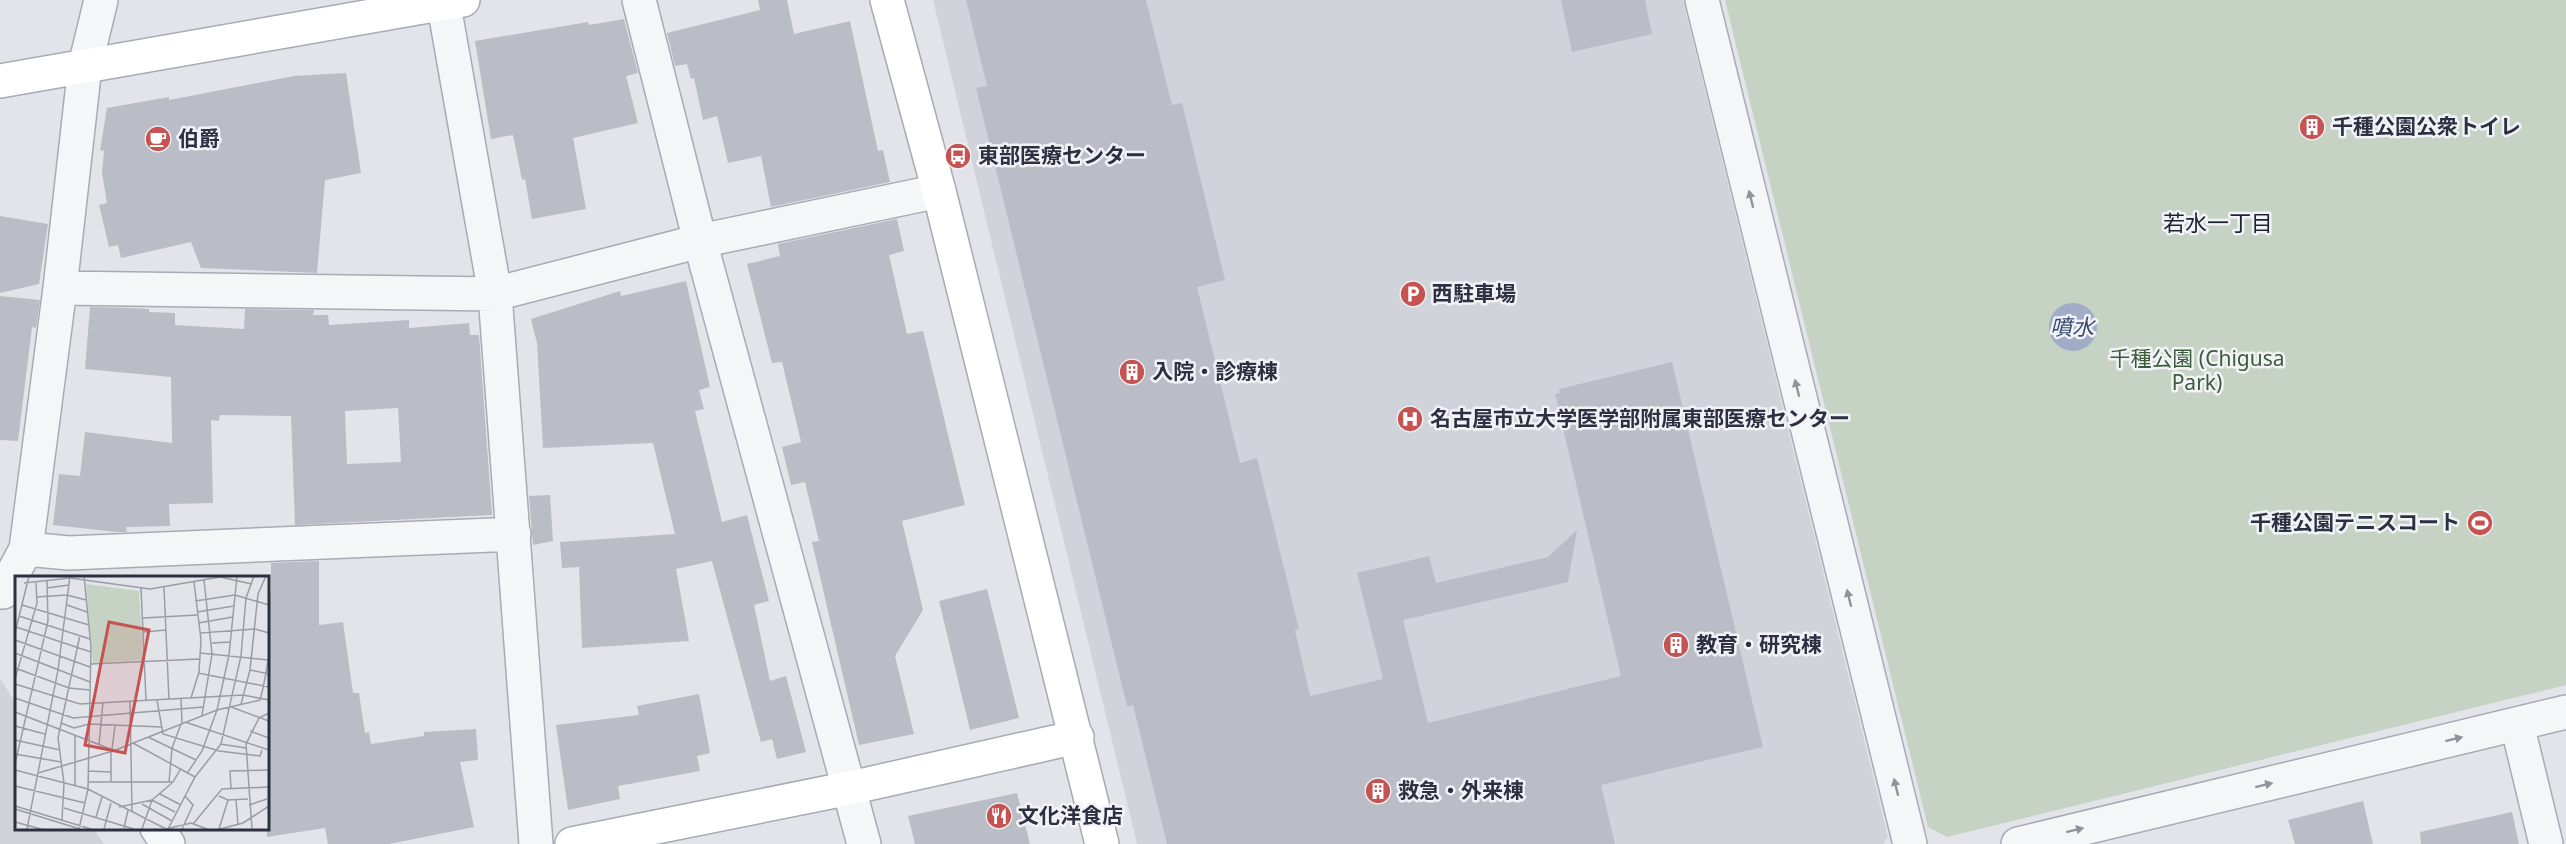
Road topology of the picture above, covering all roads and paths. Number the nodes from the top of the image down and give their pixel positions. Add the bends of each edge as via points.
1 (101, 0) edge
2 (639, 0) edge
3 (887, 0) edge
4 (1702, 0) edge
5 (450, 1) edge
6 (85, 66) junction
7 (0, 81) edge
8 (939, 191) junction
9 (700, 241) junction
10 (60, 288) junction
11 (495, 294) junction
12 (513, 534) junction
13 (26, 549) junction
14 (6, 597) edge
15 (2566, 712) edge
16 (2517, 724) junction
17 (1077, 737) junction
18 (850, 788) junction
19 (158, 829) edge
20 (168, 844) edge
21 (536, 844) edge
22 (572, 844) edge
23 (864, 844) edge
24 (1102, 844) edge
25 (1910, 844) edge
26 (2018, 844) edge
27 (2546, 844) edge

1 - 6 street
2 - 9 street
3 - 8 street
25 -> 4 street
5 - 6 street
5 - 11 street
6 - 7 street
6 - 10 street
8 - 9 street
8 - 17 street
9 - 11 street
9 - 18 street
10 - 11 street
10 - 13 street
11 - 12 street
12 - 13 street via 69,553
12 - 21 street
13 - 14 street
15 - 16 street
26 -> 16 street
16 - 27 street
17 - 18 street
17 - 24 street
18 - 22 street
18 - 23 street
19 - 20 street

